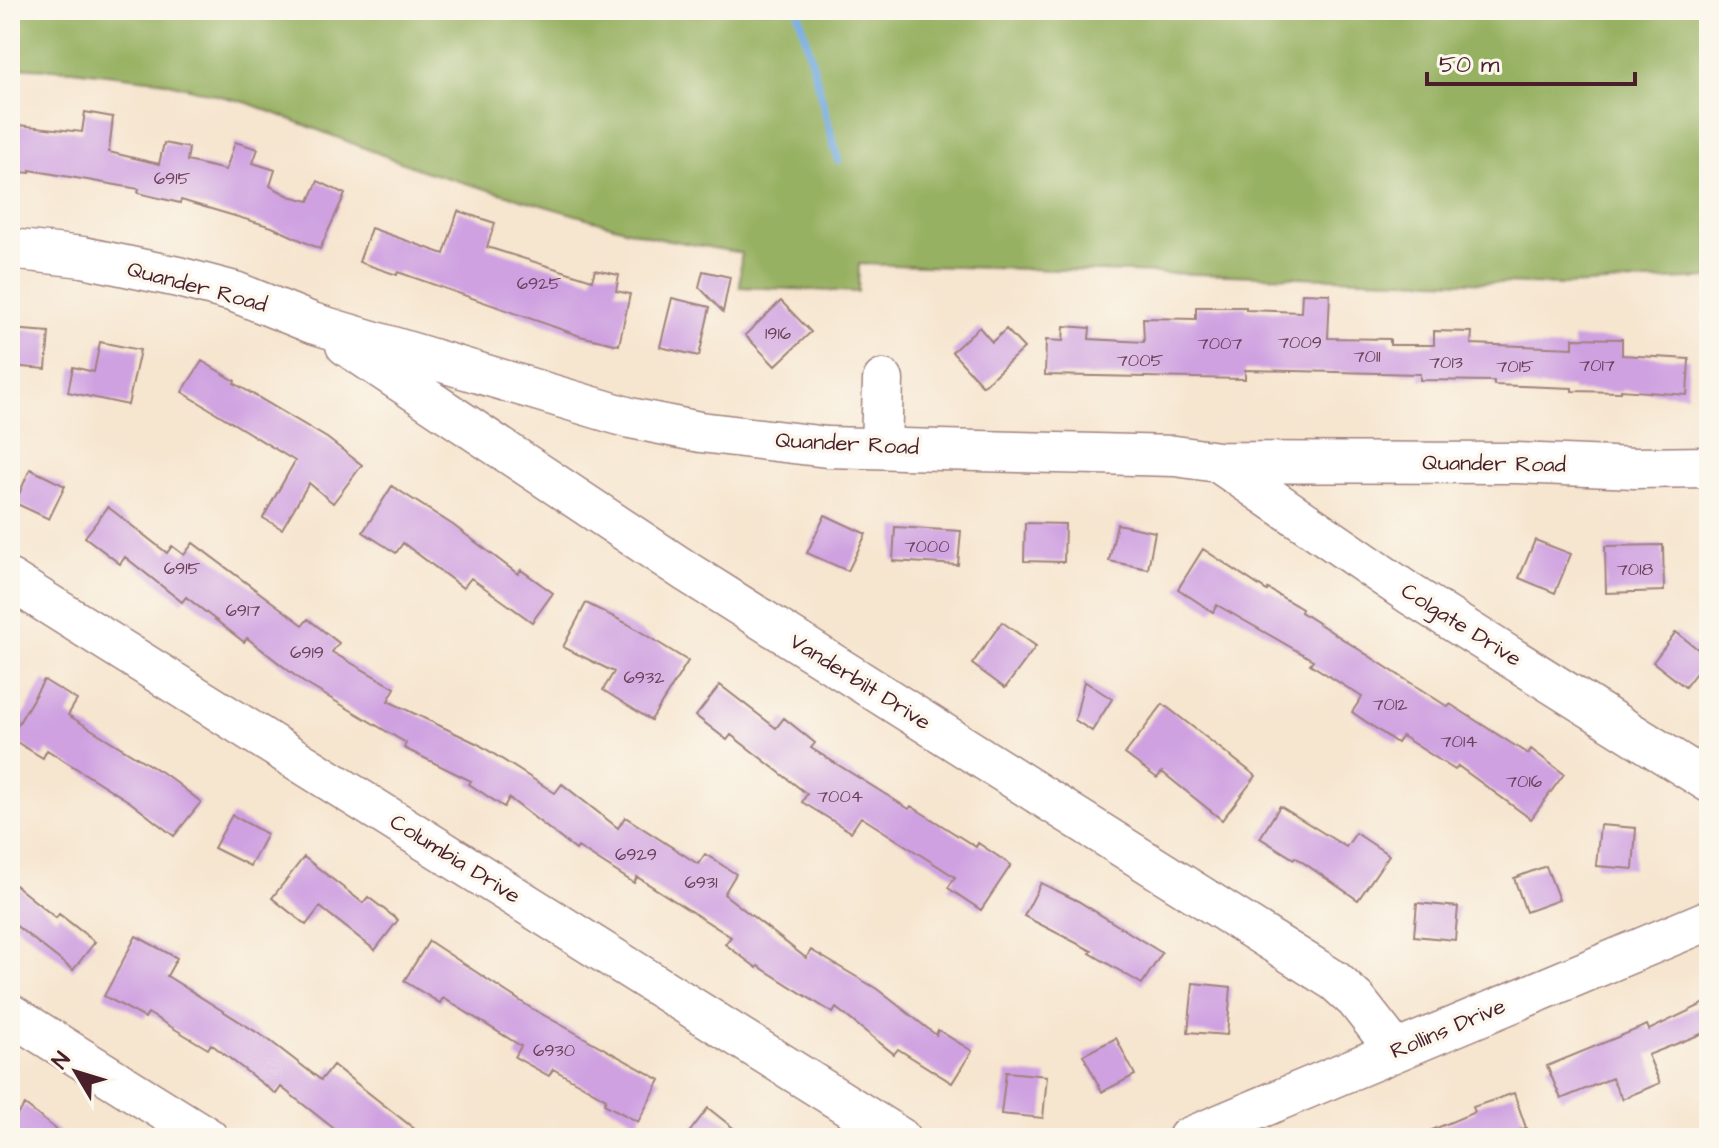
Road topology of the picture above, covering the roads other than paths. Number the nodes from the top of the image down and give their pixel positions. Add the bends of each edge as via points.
1 (10, 249) edge
2 (312, 323) junction
3 (883, 380) dead end
4 (881, 448) junction
5 (1218, 462) junction
6 (1709, 467) edge
7 (10, 580) edge
8 (1709, 782) edge
9 (1709, 920) edge
10 (10, 1014) edge
11 (1396, 1051) junction
12 (208, 1138) edge
13 (900, 1138) edge
14 (1188, 1138) edge

1 - 2 street, Quander Road via 83,257 178,277 235,292
2 - 4 street, Quander Road via 630,418 732,436
2 - 11 street, Vanderbilt Drive via 687,572 1335,981
3 - 4 street
4 - 5 street, Quander Road via 1175,456
5 - 6 street, Quander Road
5 - 8 street, Colgate Drive via 1410,594
7 - 13 street, Columbia Drive
9 - 11 street, Rollins Drive
10 - 12 street
11 - 14 street, Rollins Drive

